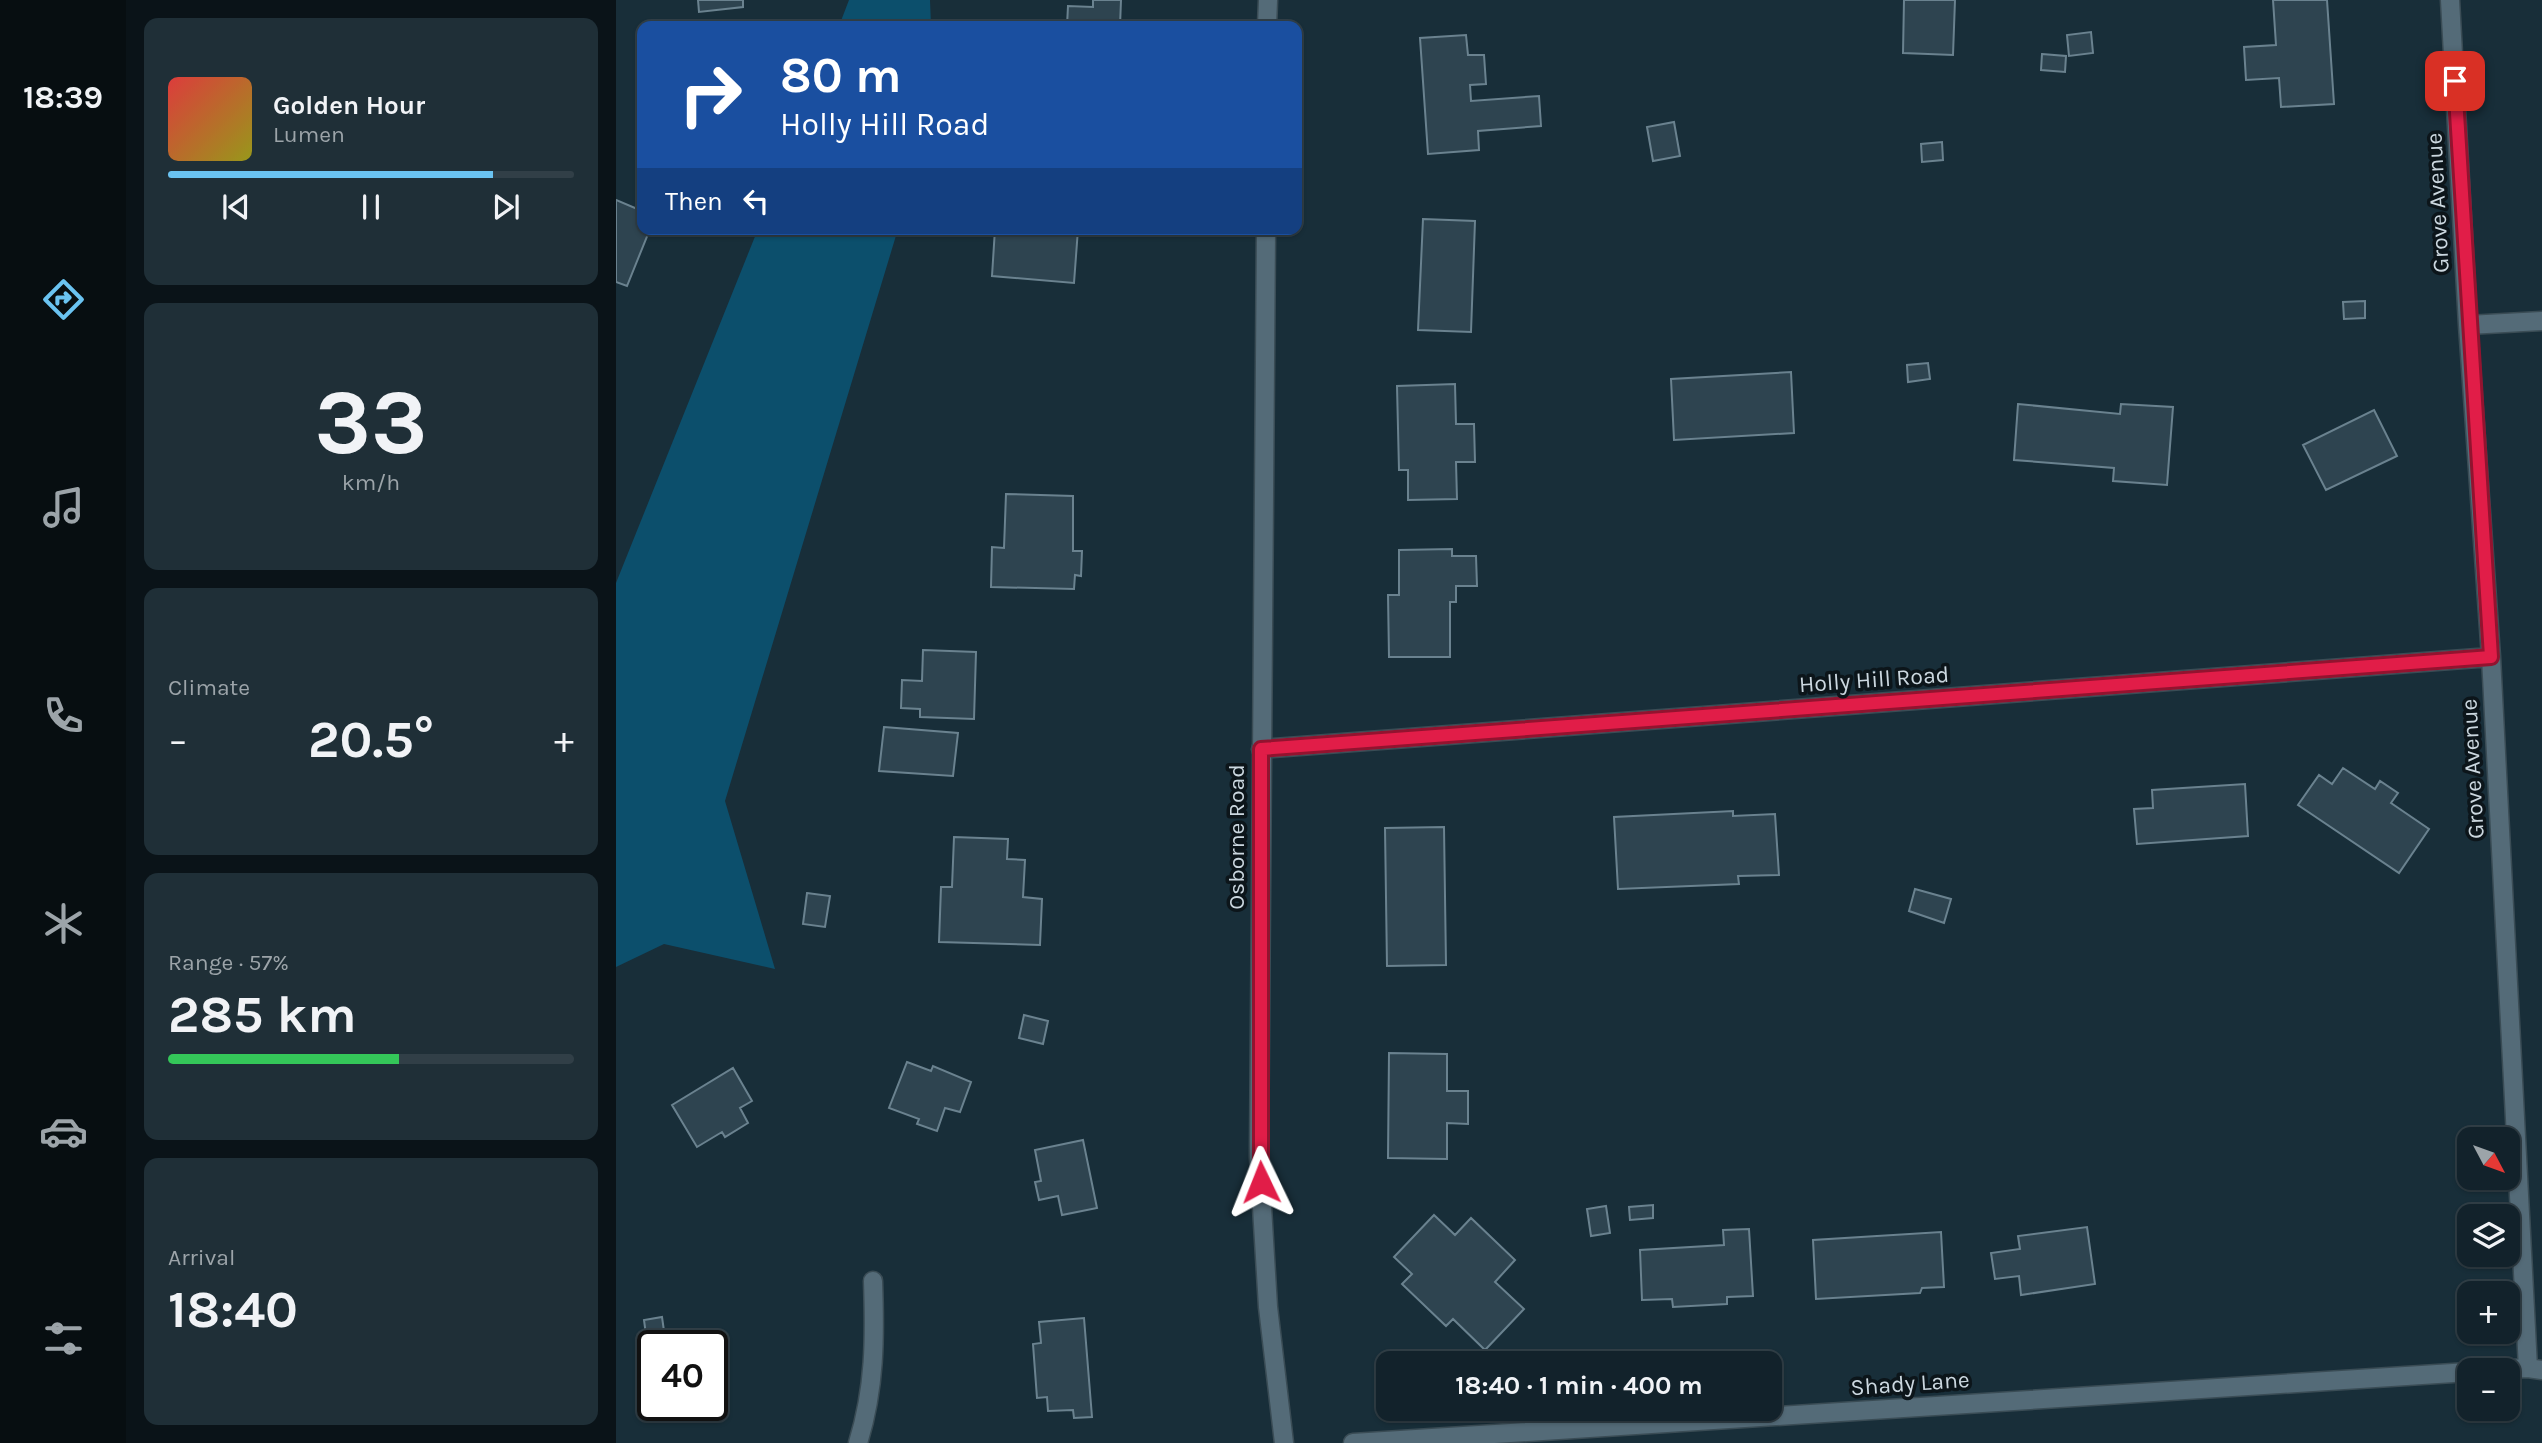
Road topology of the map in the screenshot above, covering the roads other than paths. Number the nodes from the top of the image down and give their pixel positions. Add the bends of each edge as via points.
1 (1268, 0) edge
2 (2450, 0) edge
3 (1267, 21) edge
4 (1266, 235) edge
5 (2542, 321) edge
6 (2469, 325) junction
7 (2491, 657) junction
8 (1261, 749) junction
9 (873, 1281) dead end
10 (2535, 1369) edge
11 (2457, 1373) edge
12 (858, 1443) edge
13 (1284, 1443) edge
14 (1353, 1443) edge

1 - 3 street
2 - 6 street, Grove Avenue
4 - 8 street, Osborne Road
5 - 6 street
6 - 7 street, Grove Avenue
7 - 8 street, Holly Hill Road
7 - 10 street, Grove Avenue
8 - 13 street, Osborne Road via 1259,1157 1268,1307
9 - 12 street via 876,1347 868,1412
11 - 14 street, Shady Lane

